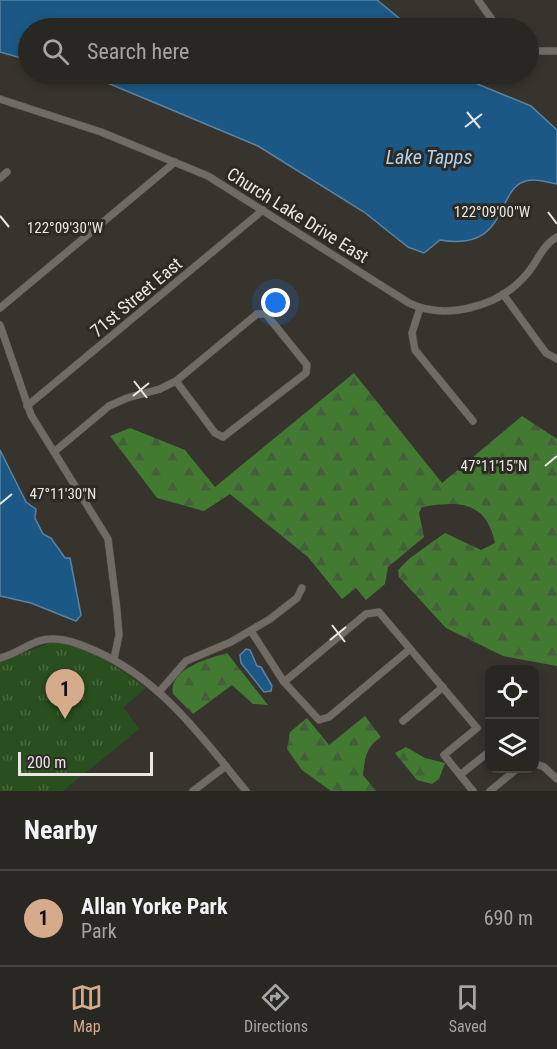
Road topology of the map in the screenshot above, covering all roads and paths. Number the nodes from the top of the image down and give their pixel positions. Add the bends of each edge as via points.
1 (478, 0) edge
2 (491, 18) edge
3 (539, 51) edge
4 (557, 51) edge
5 (0, 99) edge
6 (175, 162) junction
7 (7, 172) dead end
8 (0, 178) edge
9 (263, 210) junction
10 (557, 237) edge
11 (502, 294) junction
12 (0, 308) edge
13 (420, 308) junction
14 (0, 325) edge
15 (557, 359) edge
16 (176, 381) junction
17 (27, 406) junction
18 (473, 421) dead end
19 (54, 452) junction
20 (302, 588) dead end
21 (251, 631) junction
22 (410, 649) junction
23 (0, 658) edge
24 (114, 659) junction
25 (284, 682) junction
26 (443, 687) junction
27 (159, 692) junction
28 (403, 721) dead end
29 (485, 754) edge
30 (539, 765) edge
31 (226, 766) junction
32 (512, 773) edge
33 (460, 775) junction
34 (557, 779) edge
35 (193, 791) edge
36 (246, 791) edge
37 (473, 791) edge
38 (490, 791) edge

1 - 2 street
3 - 4 street
5 - 6 street, Church Lake Drive East via 101,132
6 - 9 street, Church Lake Drive East via 224,185
6 - 12 street
7 - 8 street
9 - 13 street, Church Lake Drive East
9 - 17 street, 71st Street East
10 - 11 street, Church Lake Drive East via 548,242 523,279
11 - 13 street, Church Lake Drive East via 460,309
11 - 15 street via 546,353
13 - 18 street via 412,333 415,350
14 - 17 street
16 - 16 street via 261,312 307,368 306,373 224,437 215,433
16 - 19 street via 109,406
17 - 19 street
19 - 24 street via 110,547 119,635
20 - 21 street via 297,598
21 - 25 street
21 - 27 street via 186,661
22 - 25 street via 381,614 373,611
22 - 25 street via 322,720 314,717
22 - 26 street
23 - 24 street via 53,638
24 - 27 street
26 - 28 street
26 - 33 street via 477,728 444,755
27 - 31 street via 191,722
29 - 33 street
30 - 34 street
31 - 35 street
31 - 36 street
32 - 38 street
33 - 37 street

